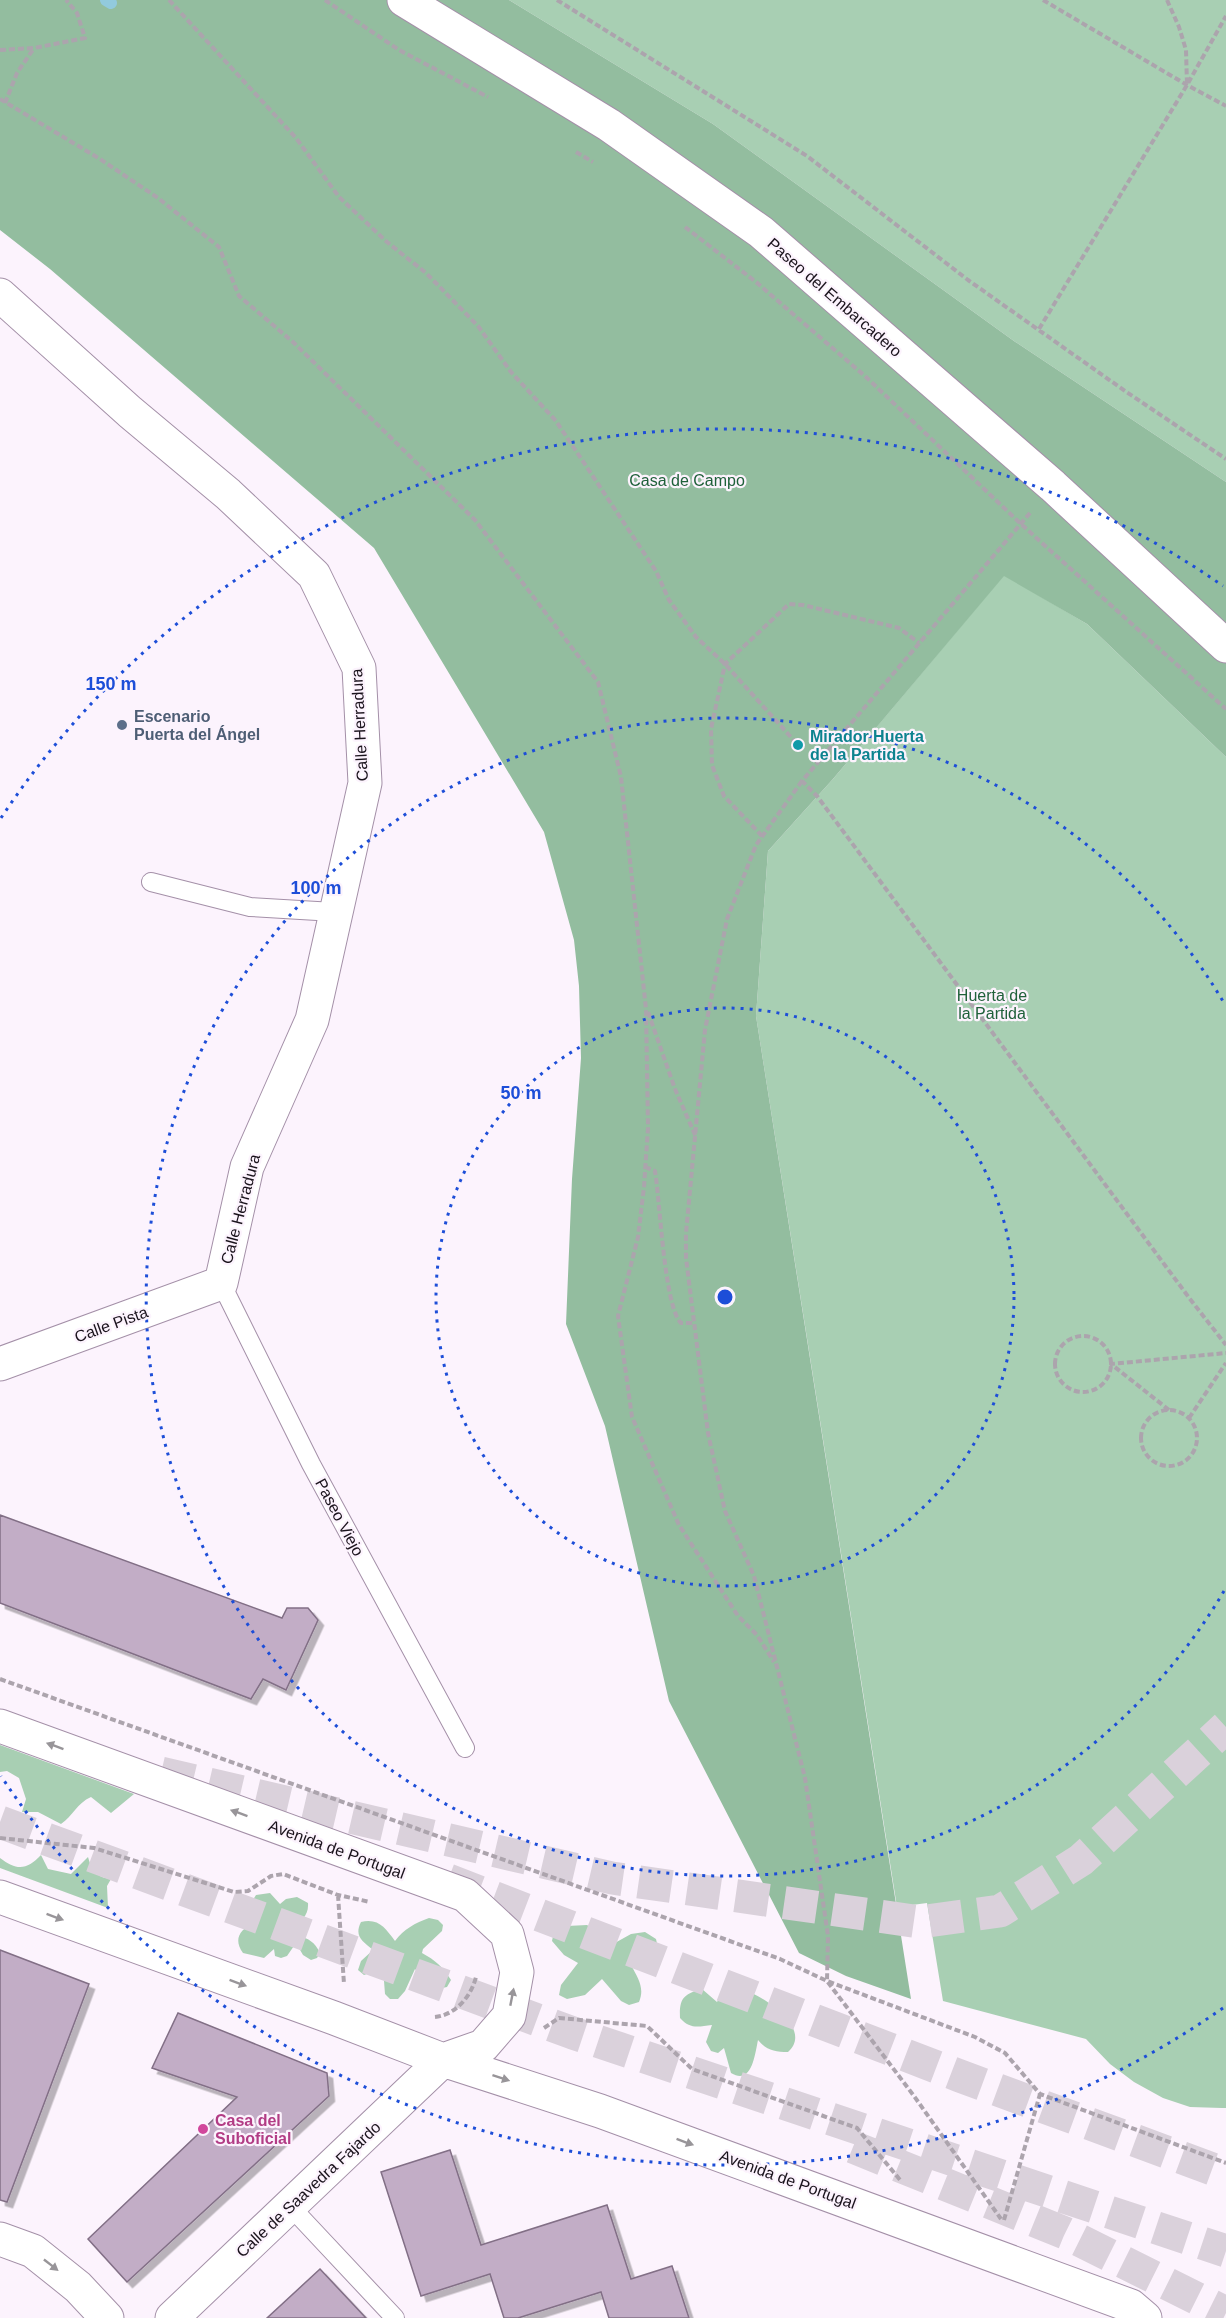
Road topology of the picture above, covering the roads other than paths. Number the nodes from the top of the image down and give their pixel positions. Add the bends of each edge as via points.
1 (404, 0) edge
2 (0, 295) edge
3 (1226, 646) edge
4 (151, 882) dead end
5 (334, 912) junction
6 (221, 1283) junction
7 (0, 1364) edge
8 (0, 1726) edge
9 (465, 1748) dead end
10 (0, 1897) edge
11 (443, 2060) junction
12 (290, 2206) junction
13 (0, 2239) edge
14 (1138, 2312) edge
15 (107, 2318) edge
16 (172, 2318) edge
17 (395, 2318) edge

1 - 3 street, Paseo del Embarcadero via 609,124 761,232 1053,486
2 - 5 street, Calle Herradura via 228,494 314,575 359,668 365,783
4 - 5 lane via 250,907
5 - 6 street, Calle Herradura via 312,1020 247,1167
6 - 7 street, Calle Pista
6 - 9 lane, Paseo Viejo via 311,1464
11 -> 8 street, Avenida de Portugal via 483,2046 508,2016 517,1972 507,1934 465,1895
10 -> 11 street, Avenida de Portugal
11 - 12 street, Calle de Saavedra Fajardo
11 -> 14 street, Avenida de Portugal via 600,2110
12 - 16 street, Calle de Saavedra Fajardo
12 - 17 lane
13 -> 15 street via 33,2251 78,2287

